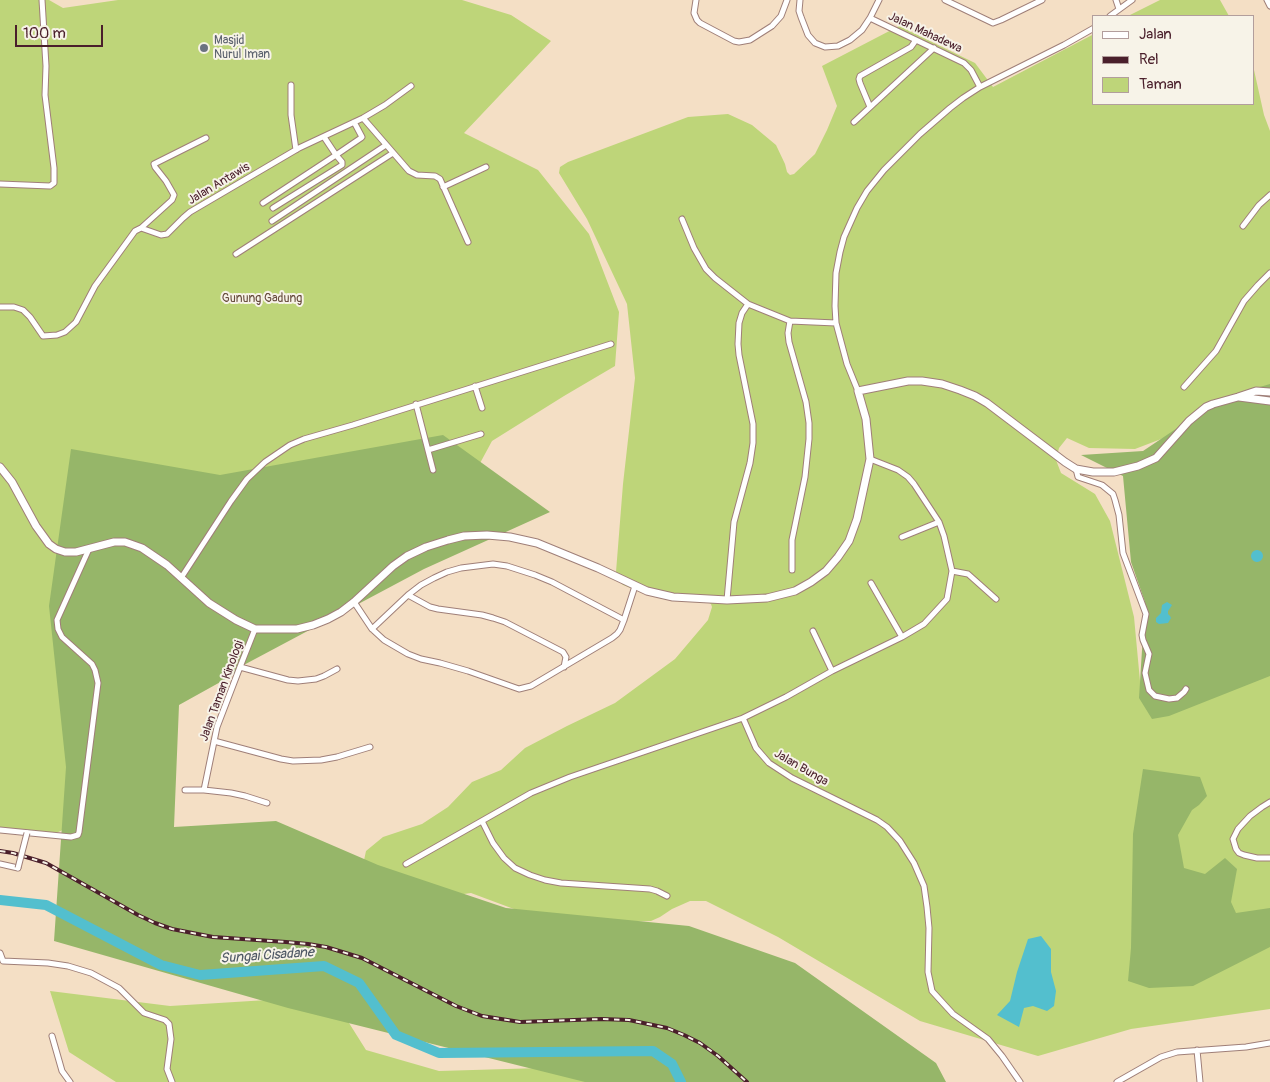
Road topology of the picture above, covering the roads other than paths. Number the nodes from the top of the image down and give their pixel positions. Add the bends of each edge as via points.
1 (42, 0) edge
2 (696, 0) edge
3 (788, 0) edge
4 (800, 0) edge
5 (879, 0) edge
6 (945, 0) edge
7 (1042, 0) edge
8 (1116, 0) edge
9 (1132, 0) edge
10 (1267, 0) edge
11 (1270, 6) edge
12 (1119, 9) junction
13 (1111, 15) edge
14 (870, 18) junction
15 (1092, 29) edge
16 (916, 40) junction
17 (934, 48) junction
18 (291, 85) dead end
19 (411, 86) dead end
20 (980, 86) junction
21 (870, 107) junction
22 (363, 118) junction
23 (354, 122) junction
24 (854, 122) dead end
25 (324, 137) junction
26 (206, 138) dead end
27 (386, 145) junction
28 (296, 150) junction
29 (393, 153) junction
30 (336, 154) junction
31 (486, 167) dead end
32 (0, 184) edge
33 (443, 187) junction
34 (1270, 195) edge
35 (263, 203) dead end
36 (274, 208) dead end
37 (682, 219) dead end
38 (272, 221) dead end
39 (1243, 226) dead end
40 (141, 228) junction
41 (468, 242) dead end
42 (236, 254) dead end
43 (1270, 273) edge
44 (748, 304) junction
45 (0, 307) edge
46 (790, 321) junction
47 (836, 323) junction
48 (611, 344) dead end
49 (475, 386) junction
50 (1184, 387) dead end
51 (858, 392) junction
52 (1270, 392) edge
53 (1238, 397) junction
54 (1270, 401) edge
55 (416, 404) junction
56 (482, 408) dead end
57 (482, 434) dead end
58 (428, 450) junction
59 (870, 459) junction
60 (0, 467) edge
61 (1076, 469) junction
62 (433, 470) dead end
63 (939, 522) junction
64 (902, 537) dead end
65 (89, 549) junction
66 (792, 570) dead end
67 (952, 571) junction
68 (181, 578) junction
69 (871, 583) dead end
70 (635, 586) junction
71 (408, 595) junction
72 (996, 599) dead end
73 (727, 600) junction
74 (354, 602) junction
75 (624, 620) junction
76 (255, 629) junction
77 (372, 629) junction
78 (813, 631) dead end
79 (902, 637) junction
80 (240, 667) junction
81 (564, 667) junction
82 (337, 669) dead end
83 (832, 671) junction
84 (1186, 689) dead end
85 (743, 718) junction
86 (214, 741) junction
87 (370, 746) dead end
88 (185, 790) dead end
89 (204, 790) junction
90 (1270, 802) edge
91 (267, 803) dead end
92 (482, 821) junction
93 (0, 830) edge
94 (27, 833) junction
95 (1270, 858) edge
96 (0, 864) edge
97 (406, 864) dead end
98 (667, 896) dead end
99 (0, 953) edge
100 (52, 1036) dead end
101 (1270, 1043) edge
102 (1196, 1050) junction
103 (70, 1082) edge
104 (172, 1082) edge
105 (1020, 1082) edge
106 (1117, 1082) edge
107 (1200, 1082) edge

1 - 32 street via 45,95 54,183 50,186
2 - 3 street via 694,13 700,23 734,42 745,42 772,26
4 - 14 street via 801,17 808,35 824,47 838,46 850,40
5 - 14 street, Jalan Mahadewa
6 - 7 street via 993,23
8 - 12 street
9 - 12 street
10 - 11 street
12 - 13 street
14 - 16 street, Jalan Mahadewa
15 - 20 street
16 - 17 street, Jalan Mahadewa
16 - 21 street via 911,47 860,76
17 - 20 street, Jalan Mahadewa via 968,66
17 - 21 street
18 - 28 street
19 - 22 street, Jalan Antawis
20 - 47 street via 920,134 884,170 864,196 850,221 838,261
21 - 24 street
22 - 23 street, Jalan Antawis
22 - 27 street
23 - 25 street, Jalan Antawis
23 - 30 street via 362,134 361,138
25 - 28 street, Jalan Antawis
25 - 30 street
26 - 40 street via 154,164 174,195
27 - 29 street
27 - 38 street
28 - 40 street, Jalan Antawis via 186,215 167,234 161,236
29 - 33 street via 409,172 437,177
29 - 42 street
30 - 35 street
30 - 36 street via 342,165
31 - 33 street
33 - 41 street
34 - 39 street
37 - 44 street via 706,269
40 - 45 street via 135,231 95,286 76,322 65,332 44,336 23,310
43 - 50 street via 1244,301 1216,350
44 - 46 street
44 - 73 street via 742,313 738,344 753,424 753,443 734,522
46 - 47 street
46 - 66 street via 789,342 806,402 810,439 792,540
47 - 51 street
48 - 49 street
49 - 55 street
49 - 56 street
51 - 59 street via 866,419
51 - 61 street via 922,381 960,390 987,404
52 - 53 street via 1256,391
53 - 54 street
53 - 61 street via 1213,404 1197,413 1156,458 1148,462 1114,472
55 - 58 street
55 - 68 street via 304,438 277,453 247,479
57 - 58 street
58 - 62 street
59 - 63 street via 908,477
59 - 73 street via 849,541 826,571 796,591 767,598
60 - 65 street via 51,546 65,552
61 - 84 street via 1078,477 1102,485 1115,500 1123,553 1146,614 1142,635 1149,654 1145,673 1149,690 1155,696 1169,699 1177,698
63 - 64 street
63 - 67 street
65 - 68 street via 125,542 142,548
65 - 94 street via 57,620 62,637 92,664 98,682 79,832 71,837
67 - 72 street via 968,574
67 - 79 street via 947,599 924,624
68 - 76 street via 209,603
69 - 79 street
70 - 73 street via 658,595
70 - 74 street via 537,543 510,537 464,536 407,556
70 - 75 street
71 - 75 street via 447,572 493,564 552,582
71 - 77 street
71 - 81 street via 430,607 505,622 560,650 566,657
74 - 76 street via 313,625
74 - 77 street
75 - 81 street via 612,638
76 - 80 street, Jalan Taman Kinologi
77 - 81 street via 408,654 516,689 531,686
78 - 83 street
79 - 83 street
80 - 82 street via 298,681 316,679
80 - 86 street, Jalan Taman Kinologi
83 - 85 street
85 - 92 street via 539,789
85 - 105 street, Jalan Bunga via 756,748 769,763 792,778 877,820 904,846 926,895 928,972 932,991 952,1014 988,1039
86 - 87 street via 293,761 329,758
86 - 89 street, Jalan Taman Kinologi
88 - 89 street
89 - 91 street
90 - 95 street via 1250,816 1233,839 1239,853
92 - 97 street
92 - 98 street via 504,858 530,875 561,884 657,890
93 - 94 street
94 - 96 street, bridge via 18,868
99 - 104 street via 3,961 48,963 92,973 119,988 144,1013 165,1020 169,1024 171,1038 168,1069
100 - 103 street via 62,1071
101 - 102 street
102 - 106 street via 1161,1057
102 - 107 street

